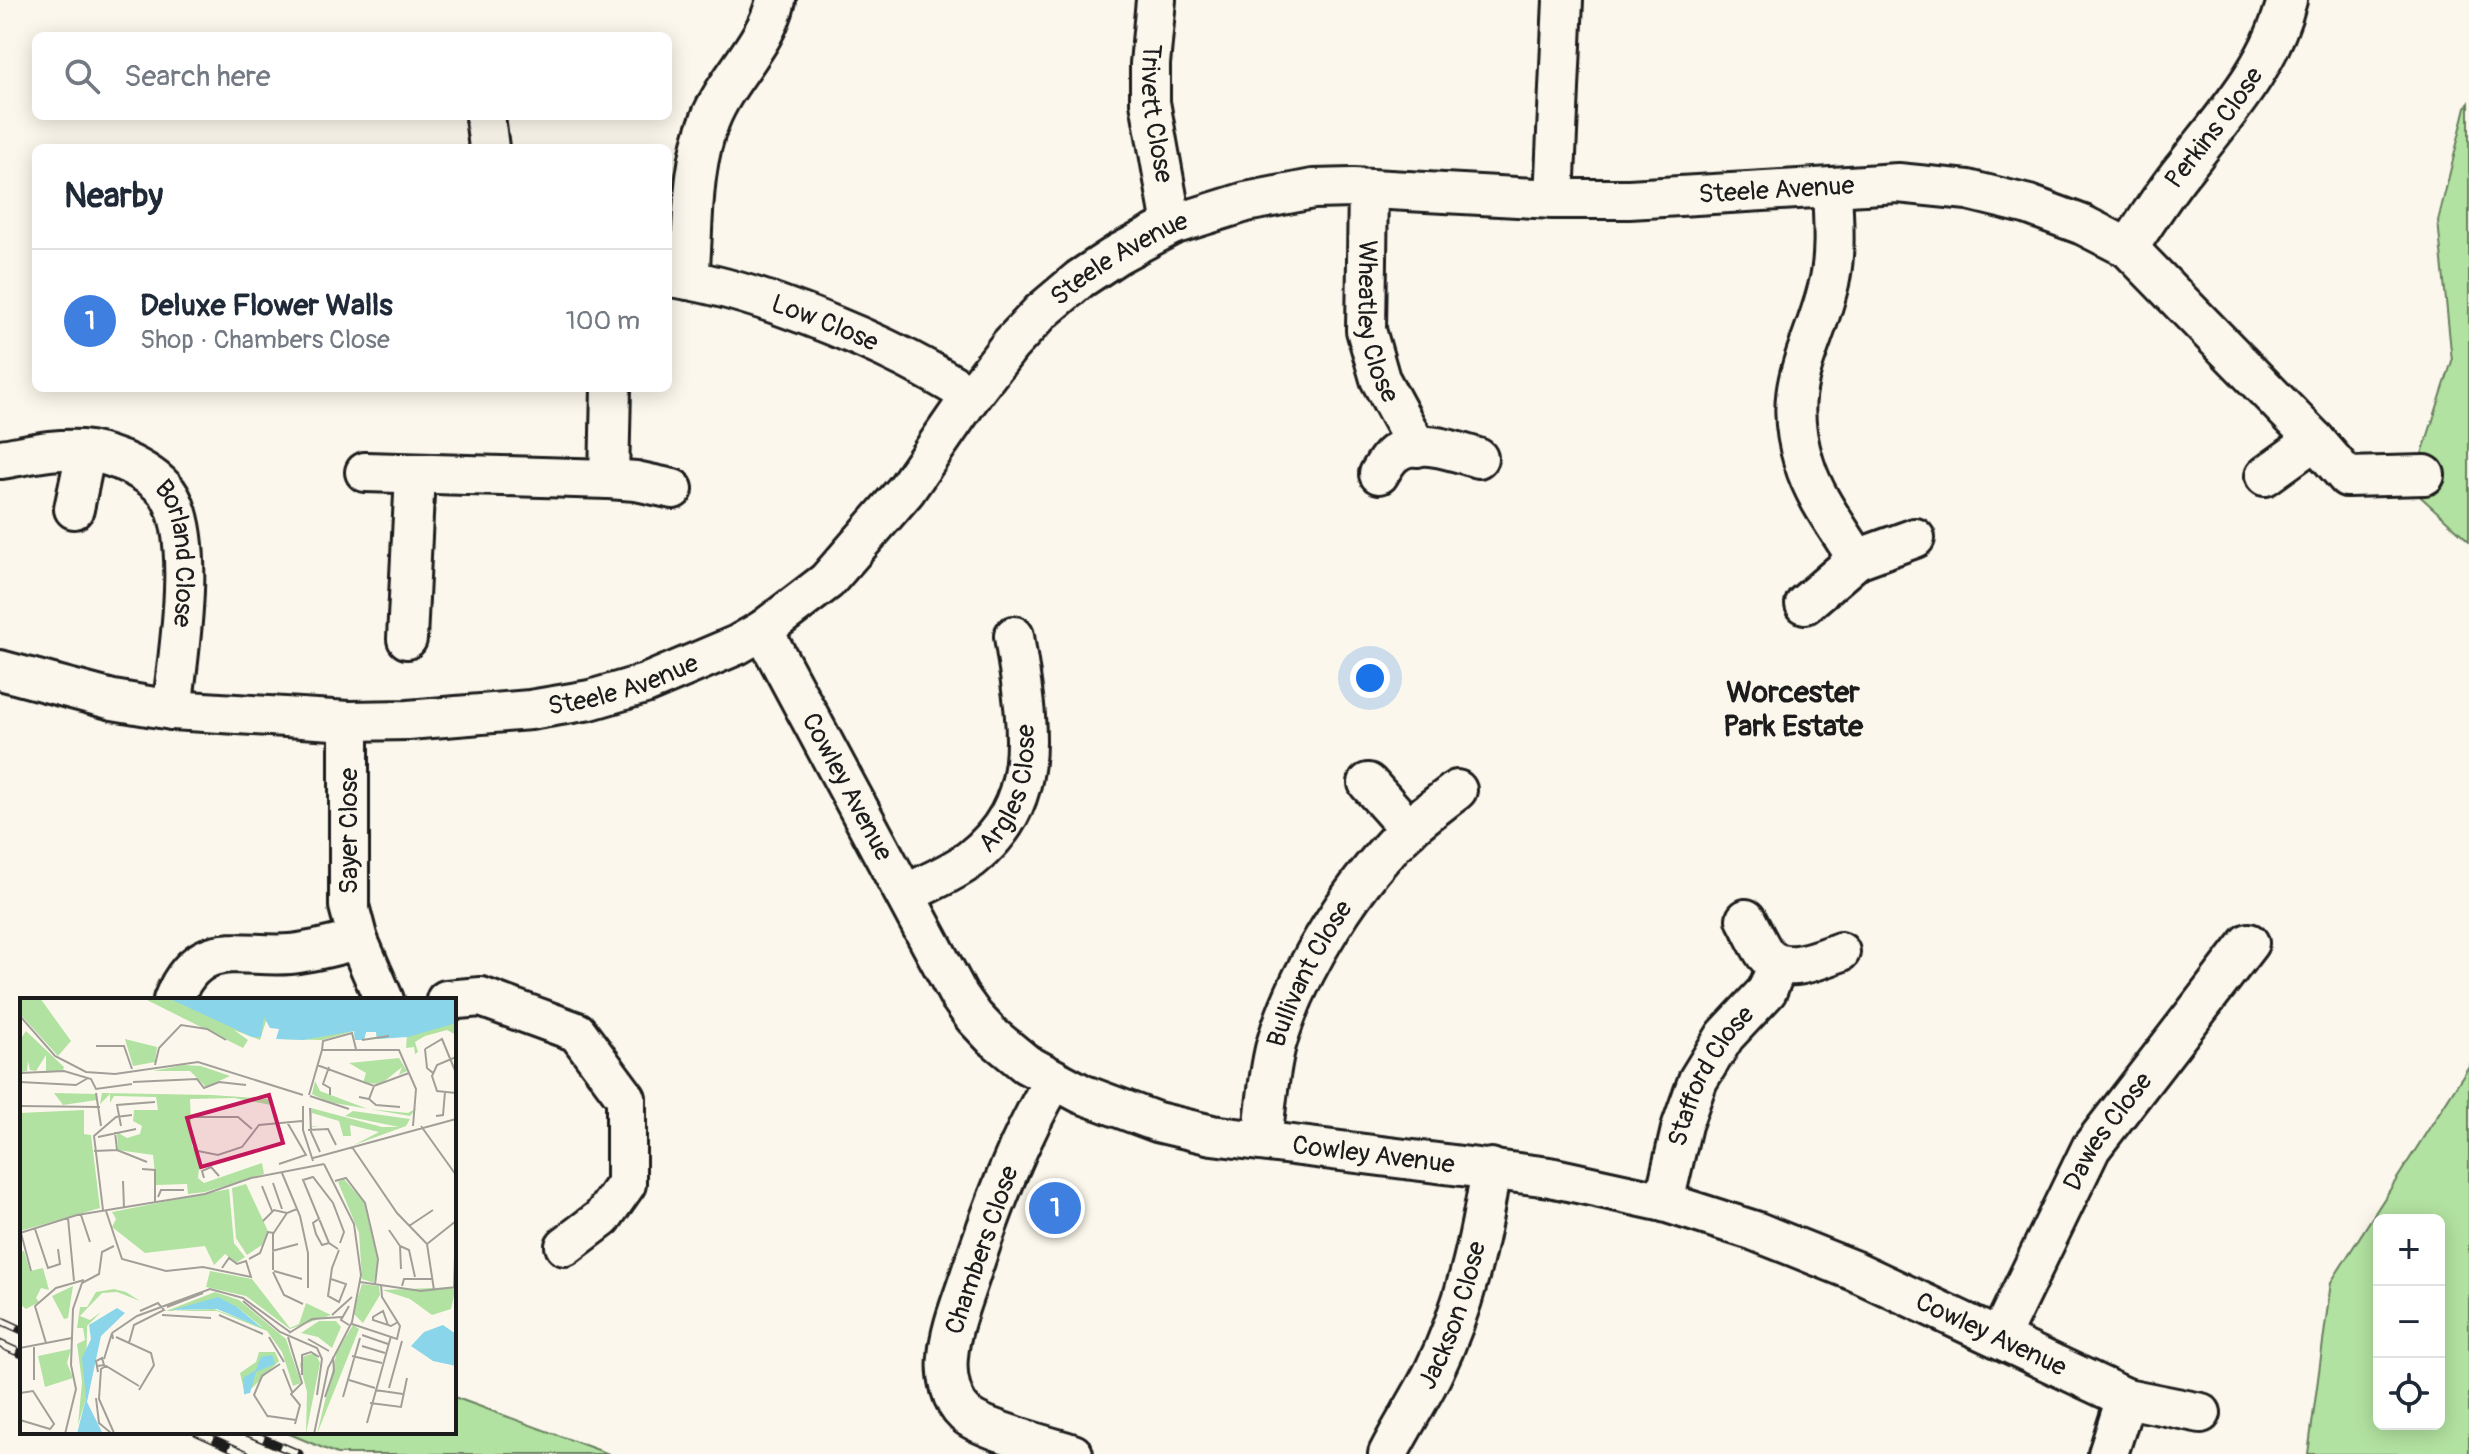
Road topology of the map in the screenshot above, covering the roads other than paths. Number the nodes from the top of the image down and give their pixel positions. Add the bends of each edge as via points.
1 (776, 0) edge
2 (1156, 0) edge
3 (1563, 0) edge
4 (2287, 0) edge
5 (486, 120) edge
6 (488, 144) edge
7 (1832, 187) junction
8 (1368, 189) junction
9 (1554, 199) junction
10 (1172, 225) junction
11 (2128, 248) junction
12 (678, 278) edge
13 (611, 392) edge
14 (971, 396) junction
15 (2315, 440) junction
16 (1417, 447) junction
17 (86, 451) junction
18 (1478, 458) dead end
19 (1, 459) edge
20 (365, 472) dead end
21 (415, 474) junction
22 (1379, 474) dead end
23 (2425, 475) dead end
24 (2265, 476) dead end
25 (609, 479) junction
26 (673, 489) dead end
27 (74, 509) dead end
28 (1915, 538) dead end
29 (1857, 559) junction
30 (1805, 604) dead end
31 (763, 630) junction
32 (1014, 636) dead end
33 (407, 639) dead end
34 (0, 670) edge
35 (172, 710) junction
36 (349, 721) junction
37 (1368, 783) dead end
38 (1457, 790) dead end
39 (1409, 829) junction
40 (906, 894) junction
41 (1746, 919) dead end
42 (358, 940) junction
43 (2249, 943) dead end
44 (1840, 952) dead end
45 (1778, 964) junction
46 (174, 998) edge
47 (383, 998) edge
48 (456, 999) edge
49 (1054, 1080) junction
50 (1262, 1141) junction
51 (1491, 1168) junction
52 (1664, 1202) junction
53 (565, 1246) dead end
54 (1999, 1338) junction
55 (2126, 1398) junction
56 (2201, 1413) dead end
57 (1066, 1453) edge
58 (1388, 1454) edge
59 (2108, 1454) edge

1 - 12 street via 756,44 715,109 703,141
2 - 10 street, Trivett Close via 1150,102
3 - 9 street
4 - 11 street, Perkins Close via 2276,35 2242,93
5 - 6 street
7 - 9 street, Steele Avenue via 1671,198
7 - 11 street, Steele Avenue via 1898,183 1968,190 2029,205
7 - 29 street via 1832,264 1797,376 1795,418 1806,470
8 - 9 street, Steele Avenue
8 - 10 street, Steele Avenue via 1291,192
8 - 16 street, Wheatley Close via 1366,330 1380,379
10 - 14 street, Steele Avenue via 1099,267 1051,303
11 - 15 street, Steele Avenue
12 - 14 street, Low Close via 755,297 845,330 929,369
13 - 25 street
14 - 31 street, Steele Avenue via 863,542 812,594
15 - 23 street, Steele Avenue via 2347,477
15 - 24 street
16 - 18 street
16 - 22 street via 1395,453
17 - 19 street, Borland Close
17 - 27 street
17 - 35 street, Borland Close via 147,474 169,494 176,509 184,565
20 - 21 street
21 - 25 street
21 - 33 street
25 - 26 street
28 - 29 street
29 - 30 street
31 - 36 street, Steele Avenue via 667,676 590,700 495,714
31 - 40 street, Cowley Avenue
32 - 40 street, Argles Close via 1028,732 1014,803 976,855
34 - 35 street, Steele Avenue
35 - 36 street, Steele Avenue
36 - 42 street, Sayer Close via 349,906
37 - 39 street
38 - 39 street, Bullivant Close
39 - 50 street, Bullivant Close via 1337,919 1308,970 1276,1048
40 - 49 street, Cowley Avenue via 974,1017 1014,1054
41 - 45 street via 1765,954
42 - 46 street via 292,954 216,955 193,968
42 - 47 street, Sayer Close
43 - 54 street, Dawes Close via 2091,1148
44 - 45 street via 1809,963
45 - 52 street, Stafford Close via 1767,991 1725,1036 1698,1080
48 - 53 street via 481,997 577,1032 626,1098 626,1184 602,1218
49 - 50 street, Cowley Avenue via 1171,1126
49 - 57 street, Chambers Close via 998,1196 960,1307 947,1366 951,1390 966,1416
50 - 51 street, Cowley Avenue
51 - 52 street, Cowley Avenue
51 - 58 street, Jackson Close via 1478,1248 1456,1320
52 - 54 street, Cowley Avenue via 1841,1265
54 - 55 street, Cowley Avenue
55 - 56 street, Cowley Avenue
55 - 59 street

